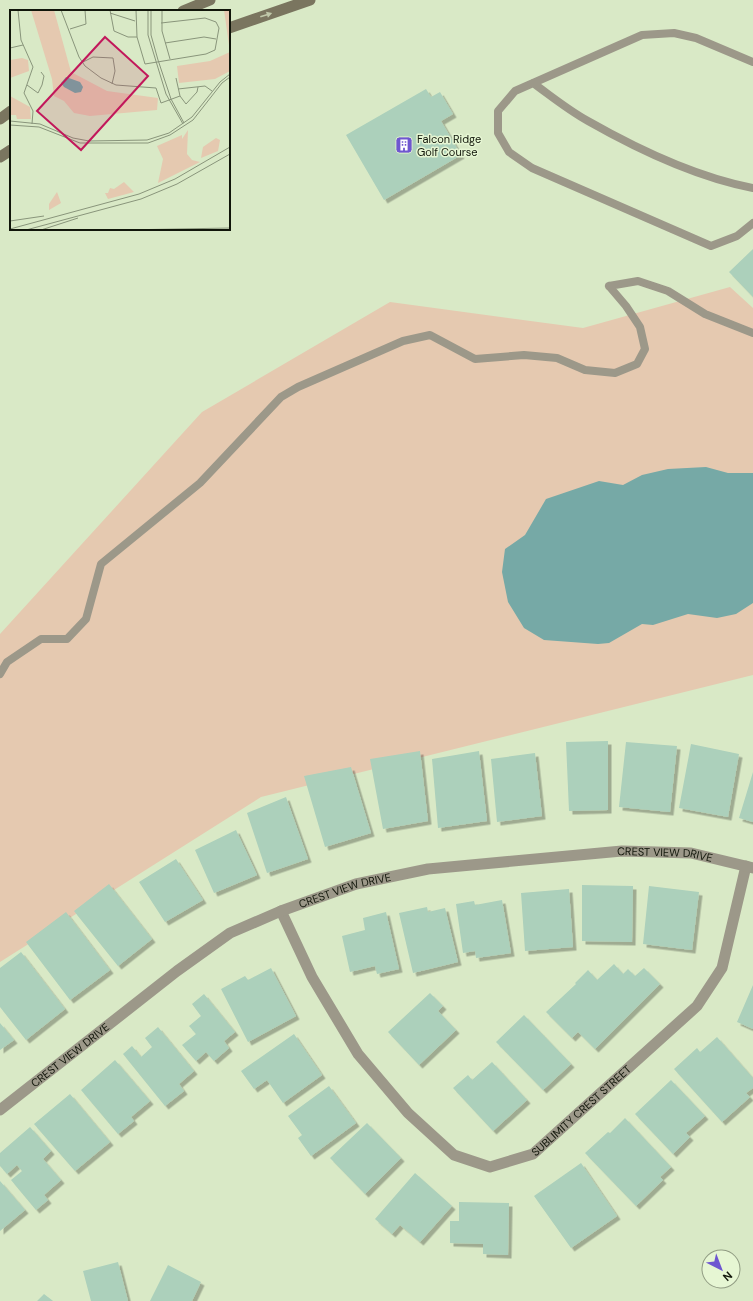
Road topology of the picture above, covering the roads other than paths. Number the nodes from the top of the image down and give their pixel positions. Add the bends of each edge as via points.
1 (210, 0) edge
2 (310, 0) edge
3 (185, 10) edge
4 (230, 28) edge
5 (753, 62) edge
6 (533, 83) junction
7 (10, 112) edge
8 (0, 119) edge
9 (10, 151) edge
10 (0, 157) edge
11 (753, 188) edge
12 (753, 223) edge
13 (753, 333) edge
14 (0, 674) edge
15 (749, 867) edge
16 (281, 911) junction
17 (0, 1110) edge

1 - 3 main road
4 -> 2 main road
5 - 6 lane via 696,38 674,33 642,35
6 - 11 lane via 587,121 654,155 727,183
6 - 12 lane via 515,91 498,112 498,133 509,152 532,168 711,246 737,236
7 - 8 main road
9 - 10 main road
13 - 14 lane via 705,314 668,291 638,282 609,286 640,327 645,349 637,364 615,374 585,370 551,357 524,355 475,359 430,335 403,341 298,387 281,397 200,483 101,564 86,619 67,639 41,639 7,662
15 - 16 street, CREST VIEW DRIVE via 691,853 622,851 428,869 356,884
15 - 16 street, SUBLIMITY CREST STREET via 722,968 697,1006 533,1154 490,1167 454,1155 408,1113 358,1054 312,977
16 - 17 street, CREST VIEW DRIVE via 230,934 176,971

